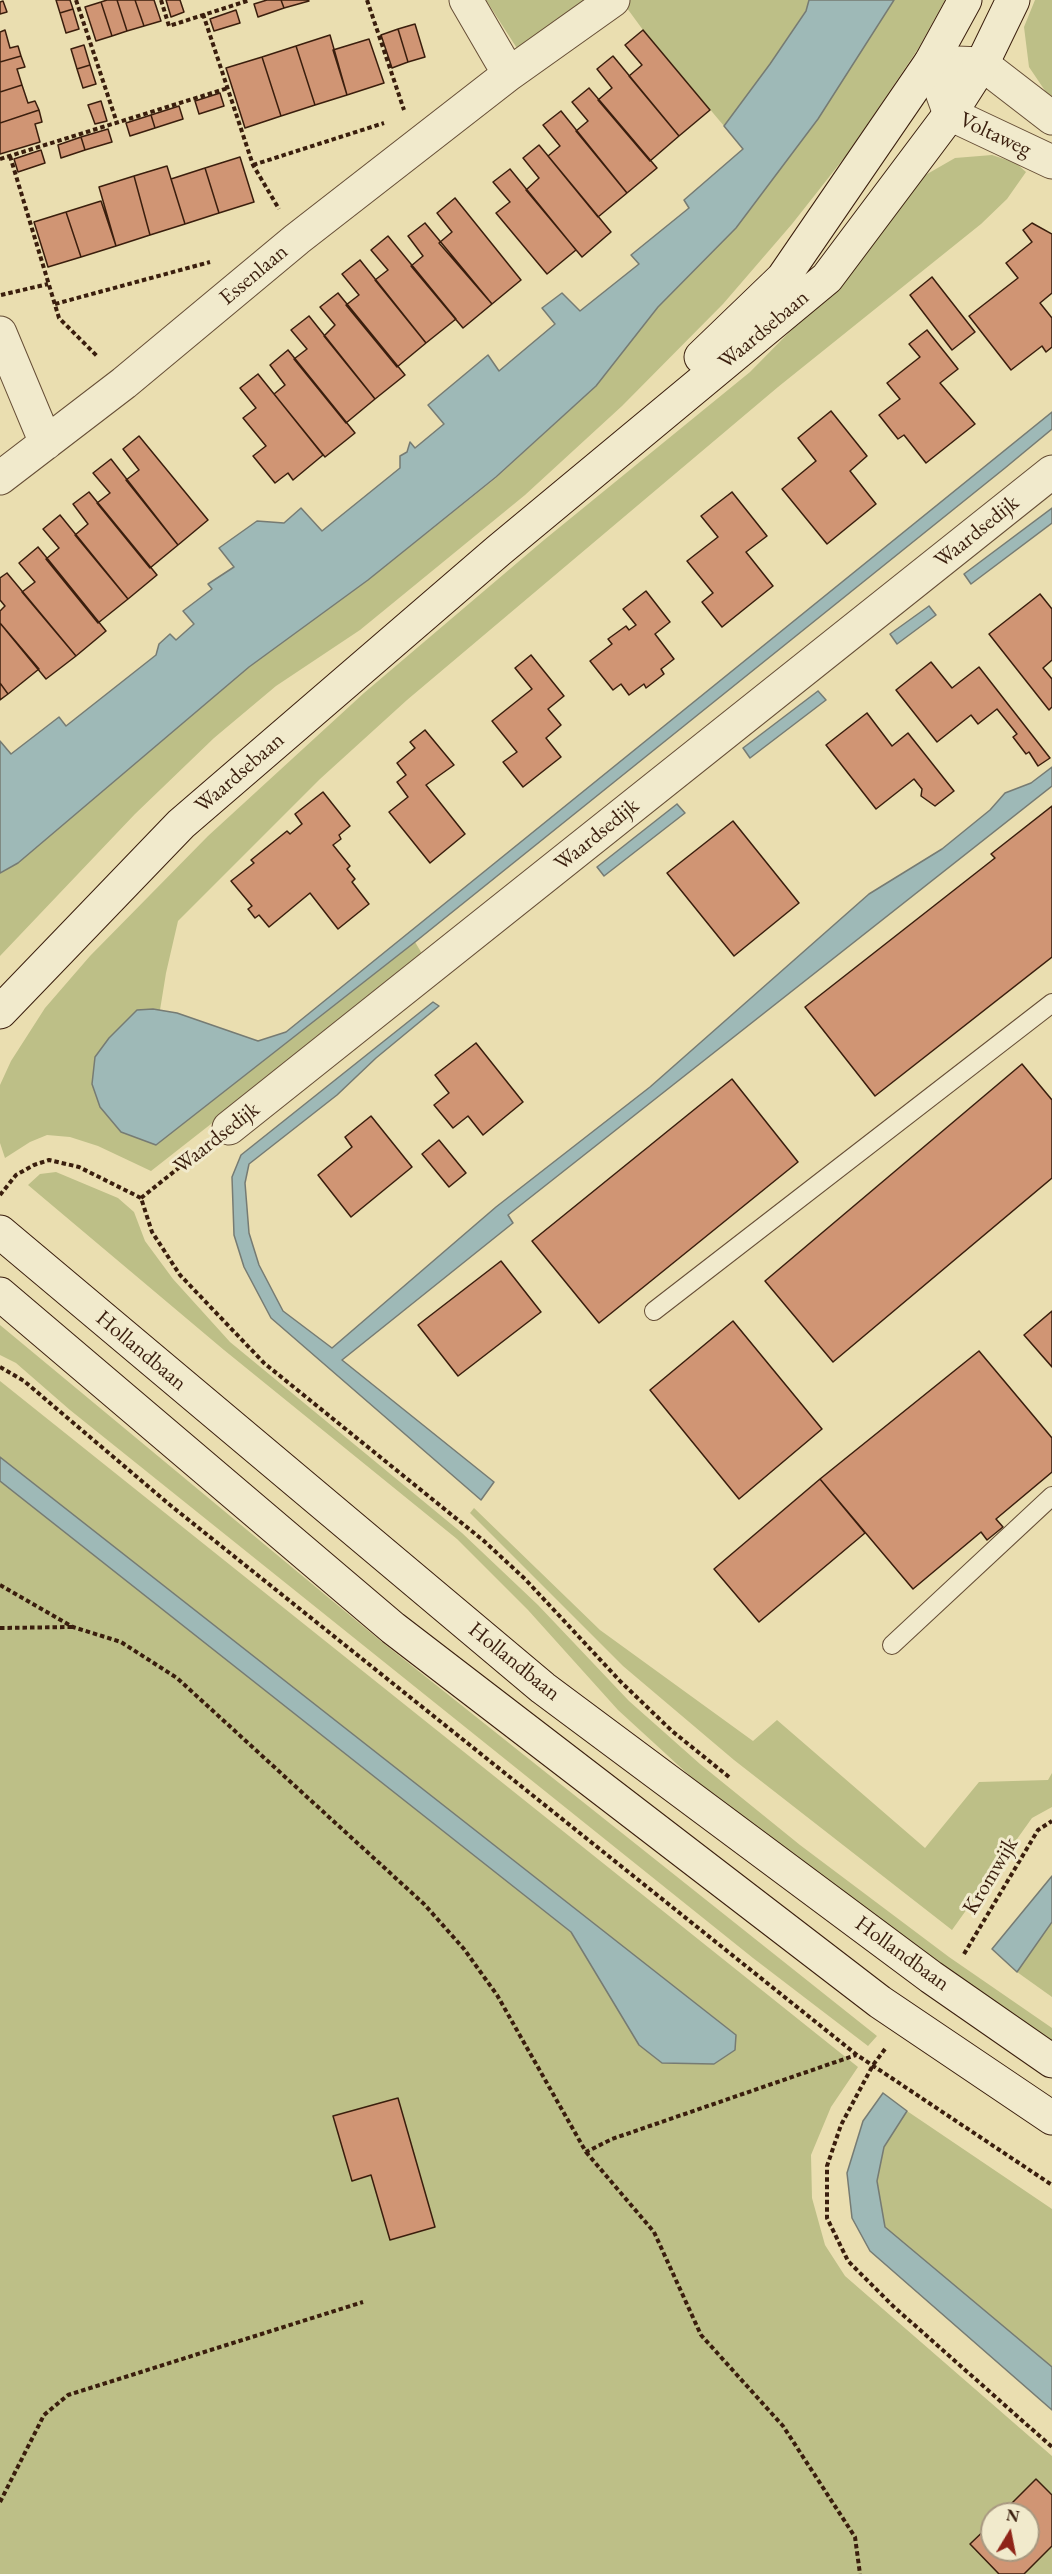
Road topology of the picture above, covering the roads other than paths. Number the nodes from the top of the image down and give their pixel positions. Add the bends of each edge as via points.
1 (465, 0) edge
2 (614, 0) edge
3 (965, 0) edge
4 (1013, 0) edge
5 (931, 62) junction
6 (982, 64) junction
7 (509, 74) junction
8 (950, 114) junction
9 (1052, 118) edge
10 (1052, 162) edge
11 (0, 333) edge
12 (46, 443) junction
13 (1052, 472) edge
14 (0, 478) edge
15 (498, 551) junction
16 (1052, 1003) edge
17 (0, 1012) edge
18 (229, 1128) road end
19 (1, 1229) edge
20 (0, 1294) edge
21 (654, 1311) dead end
22 (1052, 1496) edge
23 (892, 1645) dead end
24 (1052, 2061) edge
25 (1052, 2118) edge

1 - 7 main road
2 - 7 main road, Essenlaan
3 - 5 main road, Waardsebaan
4 - 6 main road, Waardsebaan
5 - 6 main road
5 - 8 main road, Voltaweg
5 - 15 main road, Waardsebaan via 783,278
6 - 8 main road, Waardsebaan
6 - 9 main road, Voltaweg
7 - 12 main road, Essenlaan via 297,238
8 - 10 main road, Voltaweg
8 - 15 main road, Waardsebaan via 828,278
11 - 12 main road
12 - 14 main road, Essenlaan
13 - 18 main road, Waardsedijk
15 - 17 main road, Waardsebaan via 181,824
16 - 21 lane
19 - 24 main road, Hollandbaan via 543,1688 931,1977
20 - 25 main road, Hollandbaan via 393,1628 907,2020
22 - 23 lane

